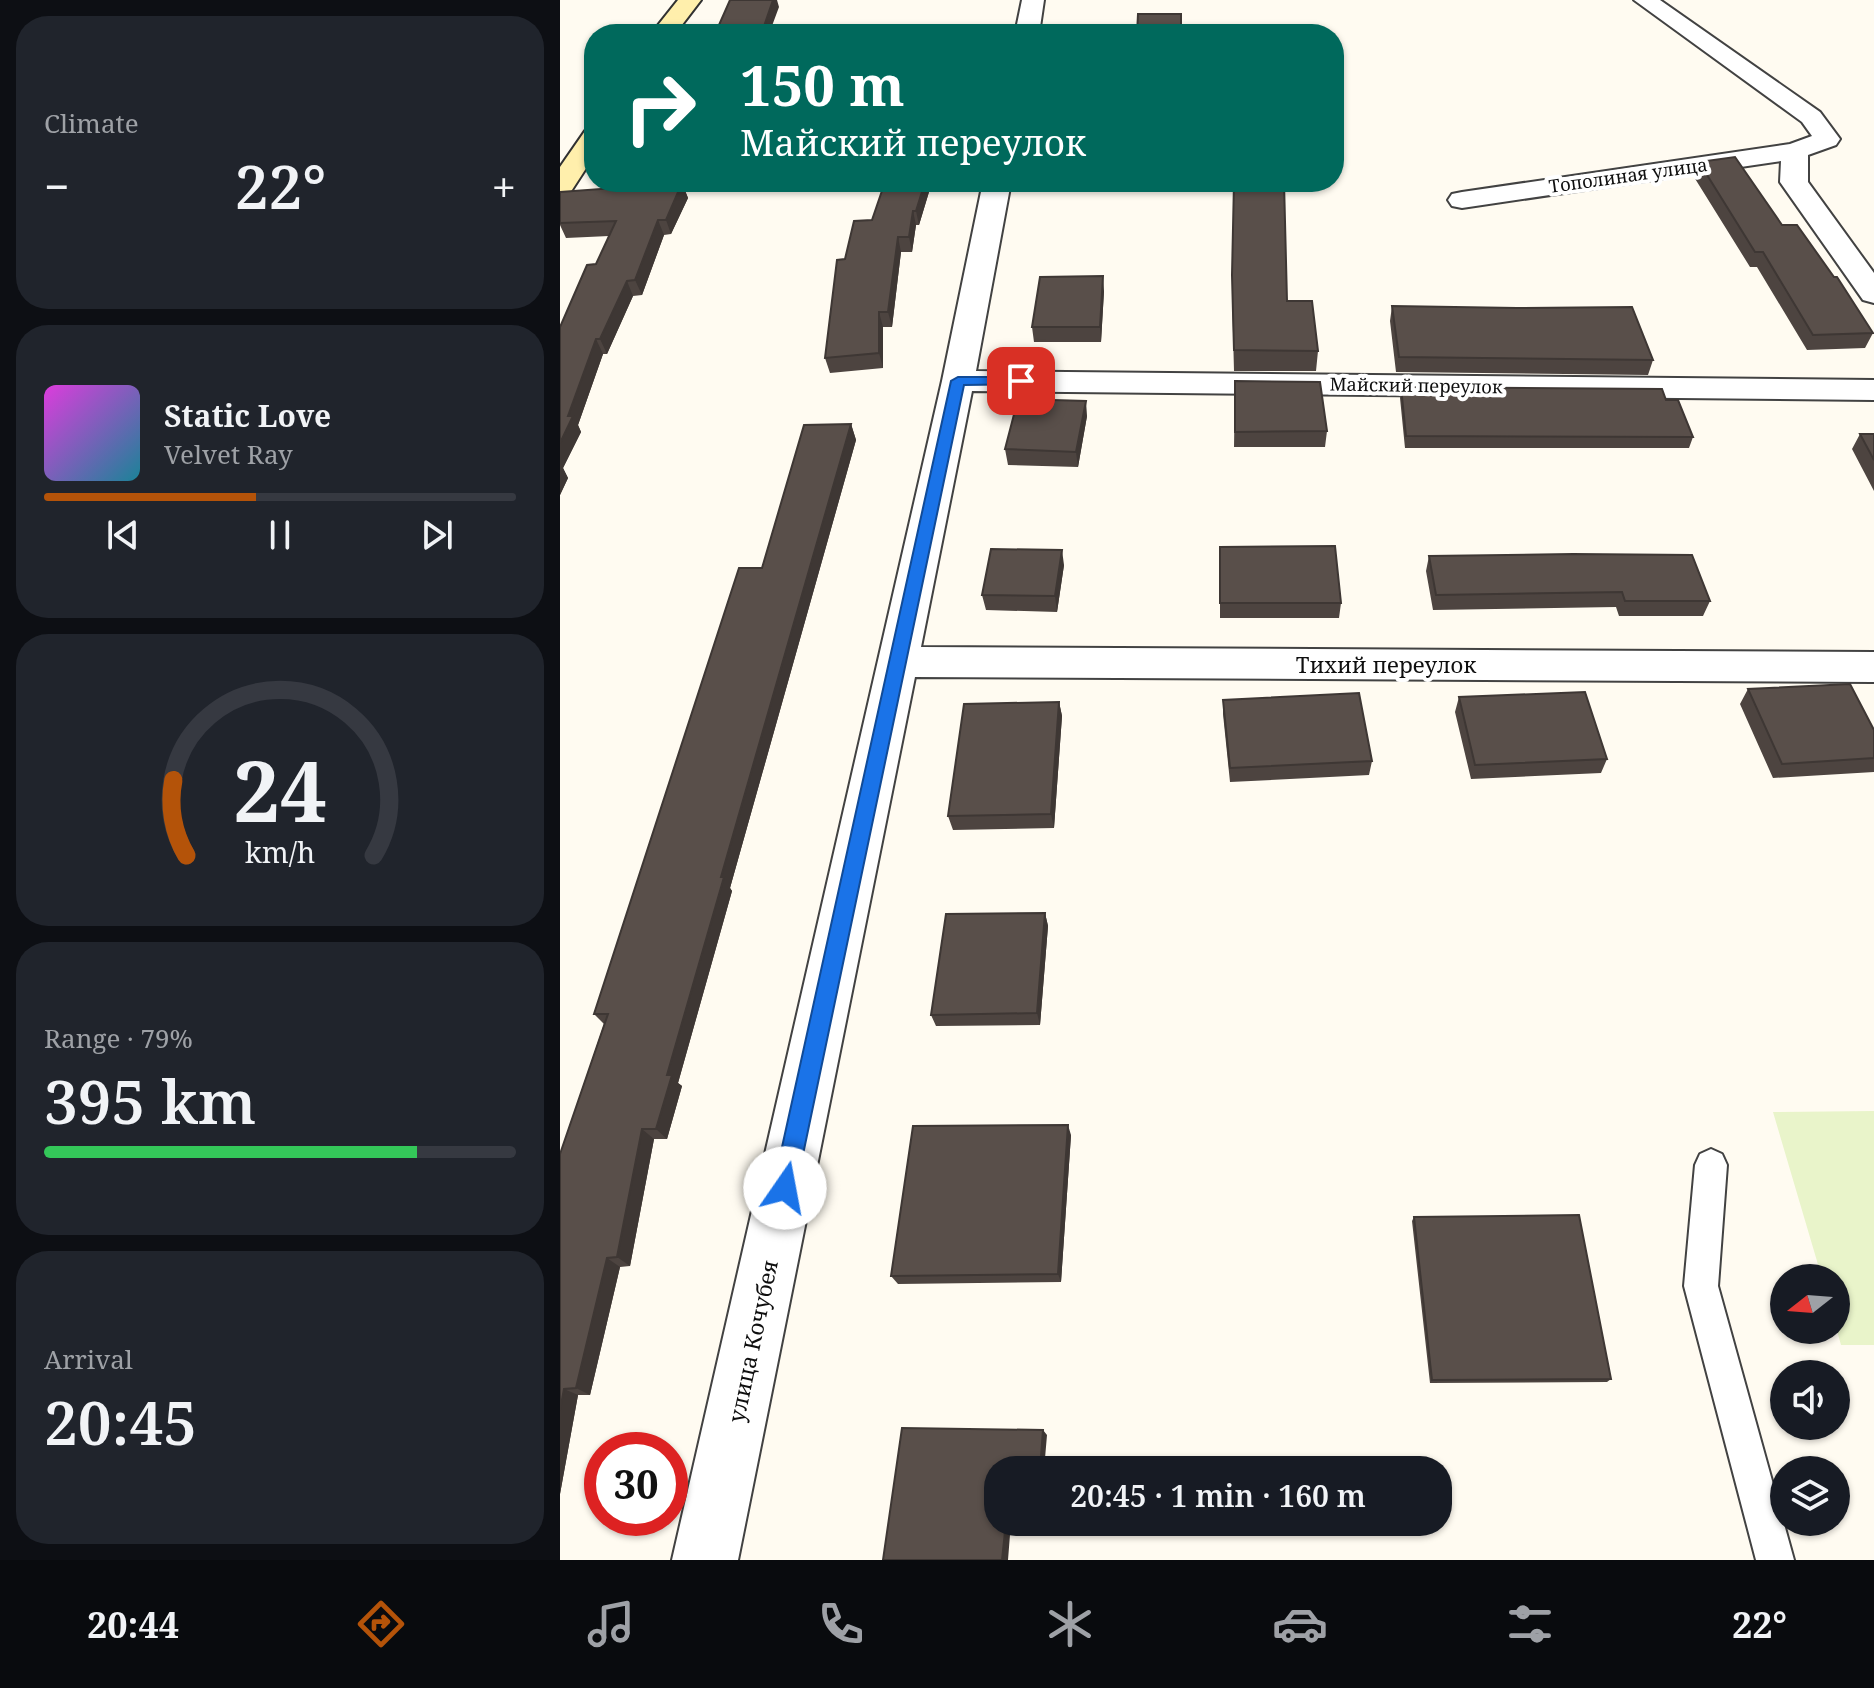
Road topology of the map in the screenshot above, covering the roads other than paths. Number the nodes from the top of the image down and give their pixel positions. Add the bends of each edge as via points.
1 (690, 0) edge
2 (1033, 0) edge
3 (1645, 0) edge
4 (671, 24) edge
5 (1029, 24) edge
6 (584, 151) edge
7 (1795, 151) junction
8 (560, 187) edge
9 (995, 192) edge
10 (1462, 200) dead end
11 (1874, 294) edge
12 (958, 381) junction
13 (1874, 390) edge
14 (898, 662) junction
15 (1874, 667) edge
16 (1711, 1165) dead end
17 (705, 1560) edge
18 (1775, 1560) edge

1 - 4 main road
2 - 5 street
3 - 7 street via 1811,117 1827,139
6 - 8 main road
7 - 10 street, Тополиная улица
7 - 11 street via 1794,182
9 - 12 street, улица Кочубея
12 - 13 street, Майский переулок
12 - 14 street, улица Кочубея
14 - 15 street, Тихий переулок
14 - 17 street, улица Кочубея
16 - 18 lane via 1701,1286

